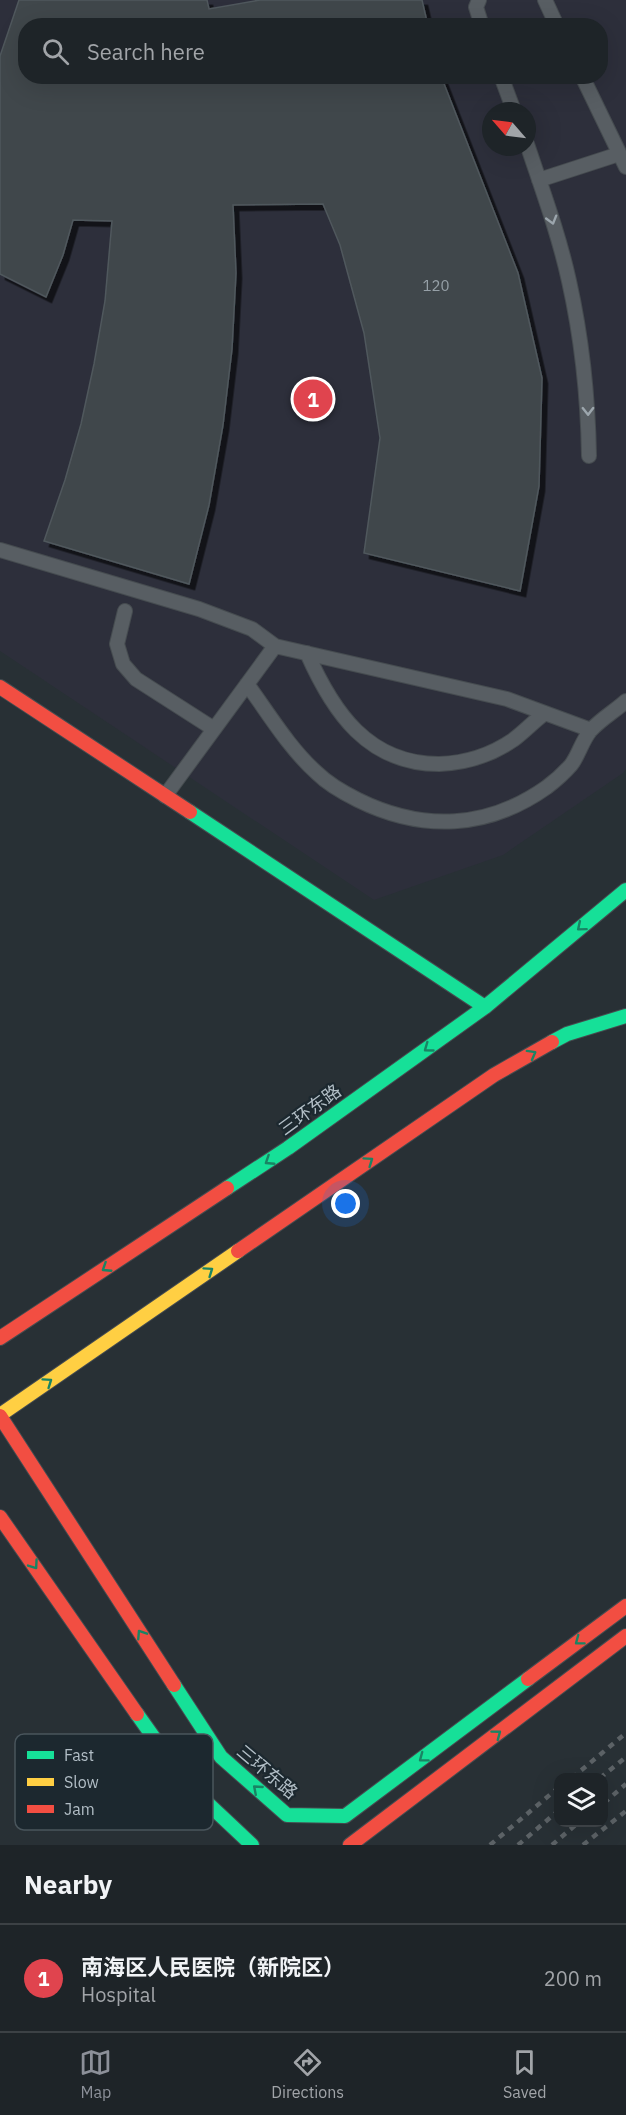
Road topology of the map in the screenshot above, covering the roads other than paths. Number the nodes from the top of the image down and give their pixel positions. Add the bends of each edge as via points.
1 (479, 0) edge
2 (545, 0) edge
3 (479, 18) edge
4 (553, 18) edge
5 (504, 84) edge
6 (586, 84) edge
7 (511, 102) edge
8 (620, 154) junction
9 (531, 156) edge
10 (626, 167) edge
11 (539, 180) junction
12 (589, 456) dead end
13 (0, 550) edge
14 (125, 611) dead end
15 (275, 646) junction
16 (307, 653) junction
17 (247, 684) junction
18 (0, 687) edge
19 (626, 701) edge
20 (544, 712) junction
21 (214, 729) junction
22 (591, 730) junction
23 (165, 796) junction
24 (626, 890) edge
25 (485, 1007) junction
26 (626, 1016) edge
27 (0, 1338) edge
28 (0, 1416) edge
29 (0, 1517) edge
30 (626, 1606) edge
31 (626, 1636) edge
32 (152, 1734) edge
33 (206, 1734) edge
34 (213, 1745) edge
35 (213, 1808) edge
36 (252, 1845) edge
37 (350, 1845) edge

1 - 3 lane via 476,7
2 - 4 lane
5 - 7 lane
6 - 8 lane
8 - 10 lane
8 - 11 lane
9 - 11 lane
11 -> 12 lane via 574,305 588,398
13 - 15 lane via 199,609 252,629
14 - 21 lane via 117,644 123,664 136,679
15 - 16 lane
15 - 17 lane
16 - 20 lane via 507,699
16 - 20 lane via 320,682 347,722 384,752 408,761 458,764 488,754 513,740
17 - 21 lane
17 - 22 lane via 300,757 318,775 368,805 425,822 454,823 515,806 548,786 571,765
18 - 23 main road
19 - 22 lane
20 - 22 lane
21 - 23 lane
23 - 25 main road
24 -> 25 main road, 三环东路
25 -> 27 main road, 三环东路 via 288,1148
28 -> 26 main road, 三环东路 via 494,1075 567,1034
33 -> 28 main road, 三环东路
29 -> 32 main road
30 -> 34 main road, 三环东路 via 345,1816 287,1815 221,1757
37 -> 31 main road
35 -> 36 main road

